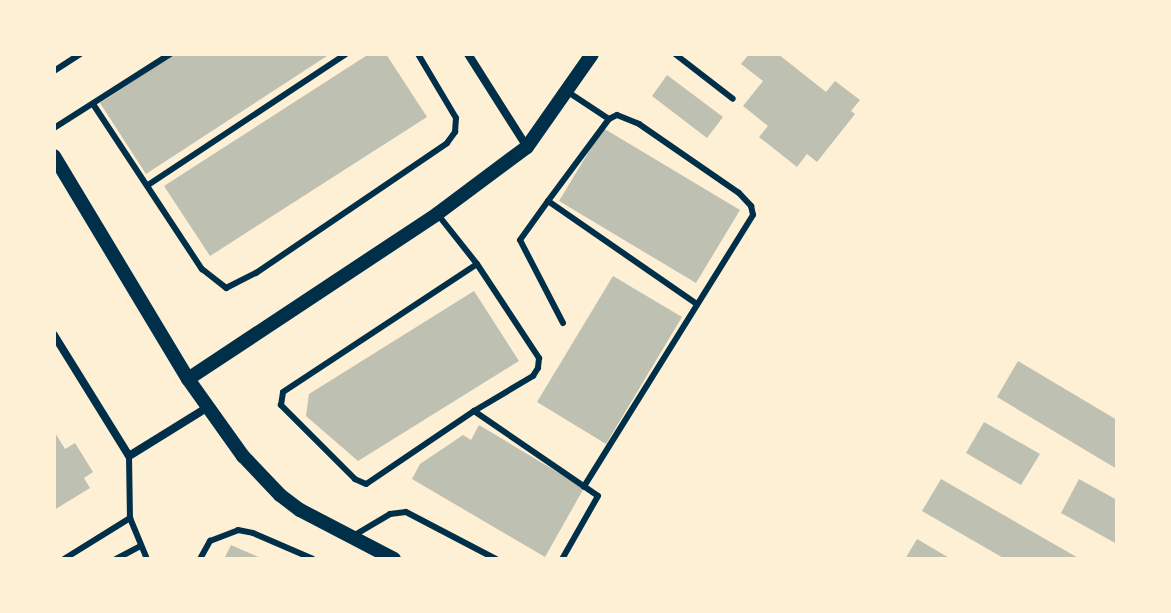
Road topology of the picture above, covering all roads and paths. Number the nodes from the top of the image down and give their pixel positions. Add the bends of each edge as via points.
1 (60, 54) edge
2 (80, 54) edge
3 (170, 54) edge
4 (346, 54) edge
5 (418, 54) edge
6 (468, 54) edge
7 (592, 54) edge
8 (675, 54) edge
9 (66, 63) junction
10 (54, 71) edge
11 (568, 92) junction
12 (733, 99) dead end
13 (93, 104) junction
14 (609, 119) junction
15 (54, 128) edge
16 (527, 147) junction
17 (54, 156) edge
18 (148, 185) junction
19 (548, 201) junction
20 (437, 214) junction
21 (477, 264) junction
22 (697, 304) junction
23 (563, 323) dead end
24 (54, 335) edge
25 (188, 379) junction
26 (208, 407) junction
27 (474, 411) junction
28 (129, 456) junction
29 (584, 487) junction
30 (130, 518) junction
31 (349, 538) junction
32 (140, 546) junction
33 (64, 559) edge
34 (116, 559) edge
35 (147, 559) edge
36 (200, 559) edge
37 (313, 559) edge
38 (394, 559) edge
39 (496, 559) edge
40 (562, 559) edge

1 - 9 lane
2 - 9 lane
3 - 13 lane
4 - 18 lane
5 - 18 lane via 456,118 447,143 239,283 226,288 213,281
6 - 16 street
7 - 11 street
8 - 12 lane
9 - 10 lane
11 - 14 lane
11 - 16 street
13 - 15 lane
13 - 18 lane
14 - 19 lane
14 - 22 lane via 617,115 639,124 751,206 753,215
16 - 20 street
17 - 25 street
19 - 22 lane
19 - 23 lane via 520,240
20 - 21 lane
20 - 25 street
21 - 27 lane via 539,358 533,376
21 - 27 lane via 283,392 281,405 366,484
22 - 29 lane
24 - 28 street
25 - 26 street
26 - 28 street
26 - 31 street via 280,495
27 - 29 lane
28 - 30 lane
29 - 40 lane via 598,496 598,502
30 - 32 lane
30 - 33 lane
31 - 38 street
31 - 39 lane via 390,514 406,512
32 - 34 lane
32 - 35 lane
36 - 37 lane via 210,541 238,530

